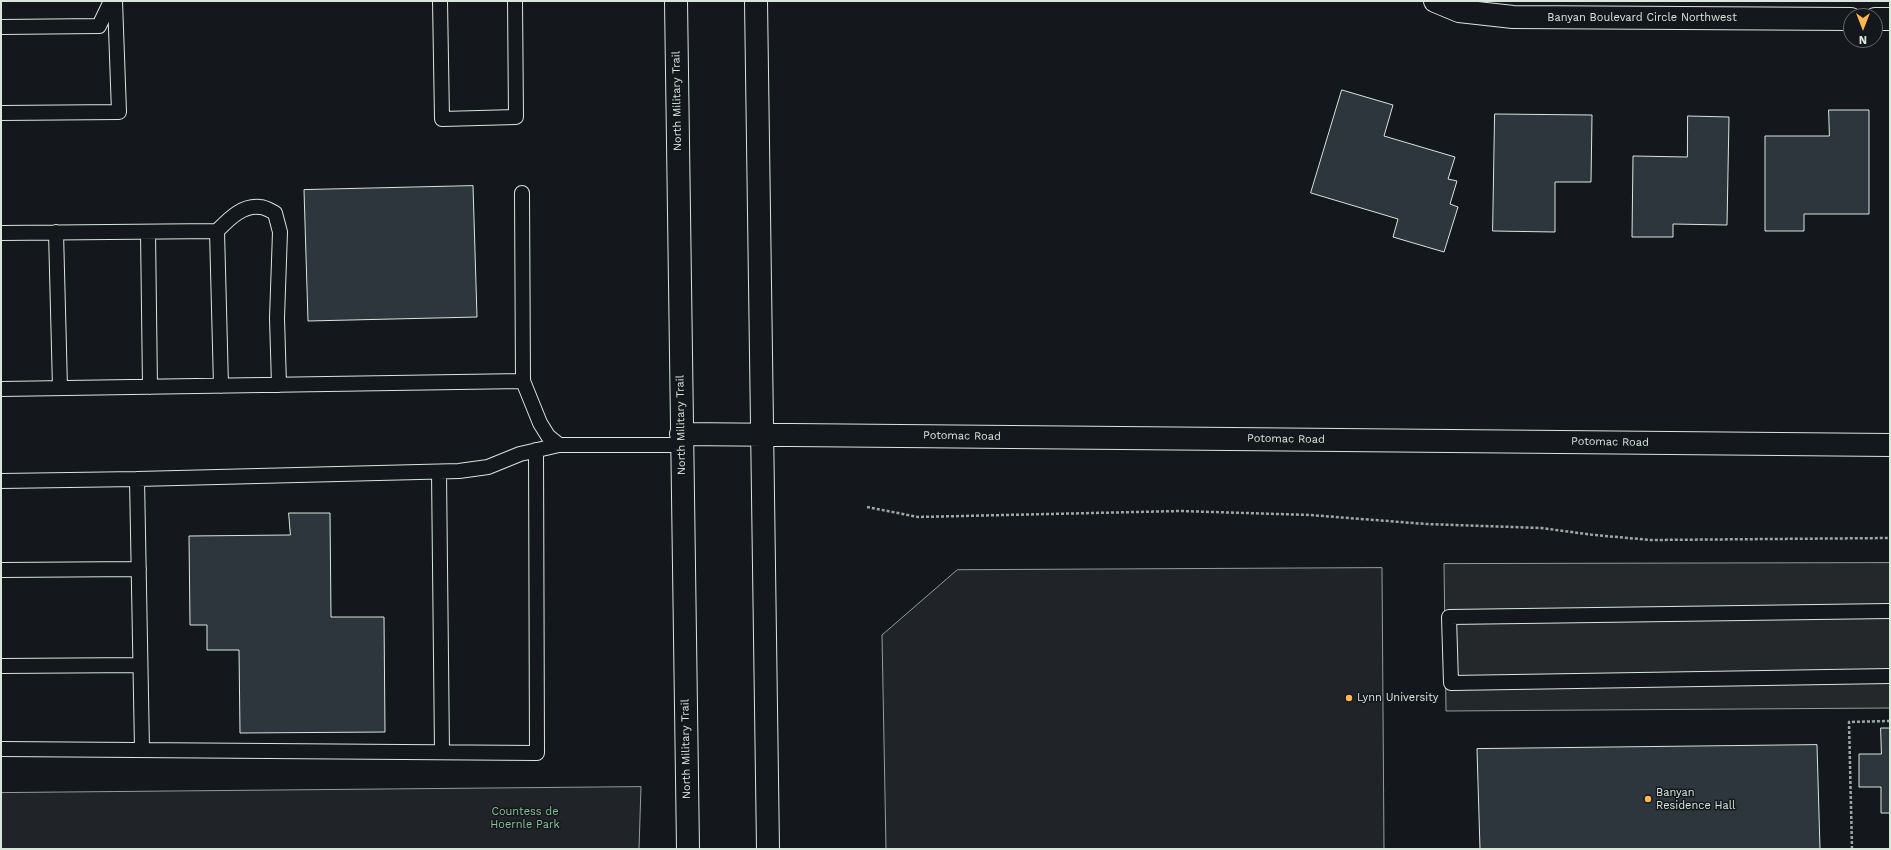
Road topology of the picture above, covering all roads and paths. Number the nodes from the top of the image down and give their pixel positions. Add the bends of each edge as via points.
1 (111, 1) edge
2 (115, 1) edge
3 (440, 1) edge
4 (516, 1) edge
5 (676, 1) edge
6 (756, 1) edge
7 (1435, 1) edge
8 (1843, 19) edge
9 (1, 27) edge
10 (1, 113) edge
11 (522, 193) dead end
12 (217, 230) junction
13 (56, 232) junction
14 (148, 232) junction
15 (1, 233) edge
16 (523, 382) junction
17 (221, 386) junction
18 (279, 386) junction
19 (150, 387) junction
20 (60, 388) junction
21 (1, 389) edge
22 (762, 434) junction
23 (681, 440) junction
24 (559, 445) junction
25 (1890, 445) edge
26 (536, 450) junction
27 (439, 472) junction
28 (137, 479) junction
29 (1, 481) edge
30 (867, 507) dead end
31 (1890, 538) edge
32 (139, 569) junction
33 (1, 570) edge
34 (1890, 610) edge
35 (140, 665) junction
36 (1, 666) edge
37 (1890, 676) edge
38 (1890, 721) edge
39 (1, 749) edge
40 (142, 749) junction
41 (442, 752) junction
42 (688, 849) edge
43 (768, 849) edge
44 (1852, 849) edge

1 - 9 lane via 99,26
2 - 10 lane via 119,112
3 - 4 lane via 442,119 516,117
5 - 23 main road, North Military Trail
6 - 22 main road
7 - 8 main road, Banyan Boulevard Circle Northwest via 1459,11 1513,17
11 - 16 lane
12 - 14 lane
12 - 17 lane
12 - 18 lane via 245,209 261,207 275,213 280,232 277,318
13 - 14 lane
13 - 15 lane
13 - 20 lane
14 - 19 lane
16 - 18 lane
16 - 24 lane via 540,423 548,436
17 - 18 lane
17 - 19 lane
19 - 20 lane
20 - 21 lane
22 - 23 main road, Potomac Road
22 - 25 main road, Potomac Road
22 - 43 main road
23 - 24 lane
23 - 42 main road, North Military Trail
24 - 26 lane
26 - 27 lane via 488,467
26 - 41 lane via 537,753
27 - 28 lane
27 - 41 lane
28 - 29 lane
28 - 32 lane
30 - 31 path via 918,517 1180,511 1310,515 1426,524 1541,528 1650,540
32 - 33 lane
32 - 35 lane
34 - 37 lane via 1449,617 1451,683
35 - 36 lane
35 - 40 lane
38 - 44 path via 1849,722
39 - 40 lane
40 - 41 lane

